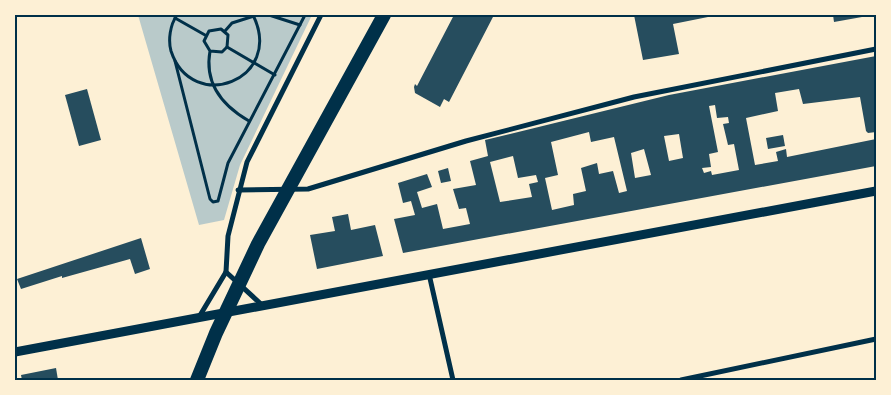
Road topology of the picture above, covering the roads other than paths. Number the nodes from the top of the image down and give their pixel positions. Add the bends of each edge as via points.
1 (320, 15) edge
2 (384, 15) edge
3 (876, 50) edge
4 (238, 190) junction
5 (876, 191) edge
6 (226, 272) junction
7 (429, 274) junction
8 (262, 305) junction
9 (199, 317) junction
10 (876, 338) edge
11 (15, 352) edge
12 (197, 380) edge
13 (453, 380) edge
14 (681, 380) edge

1 - 4 street via 247,162
2 - 12 highway via 258,244
3 - 4 street via 634,97 466,141 308,189
4 - 6 street via 228,236
5 - 7 street
6 - 8 street
6 - 9 street
7 - 8 street
7 - 13 street
8 - 9 street
9 - 11 street
10 - 14 street

